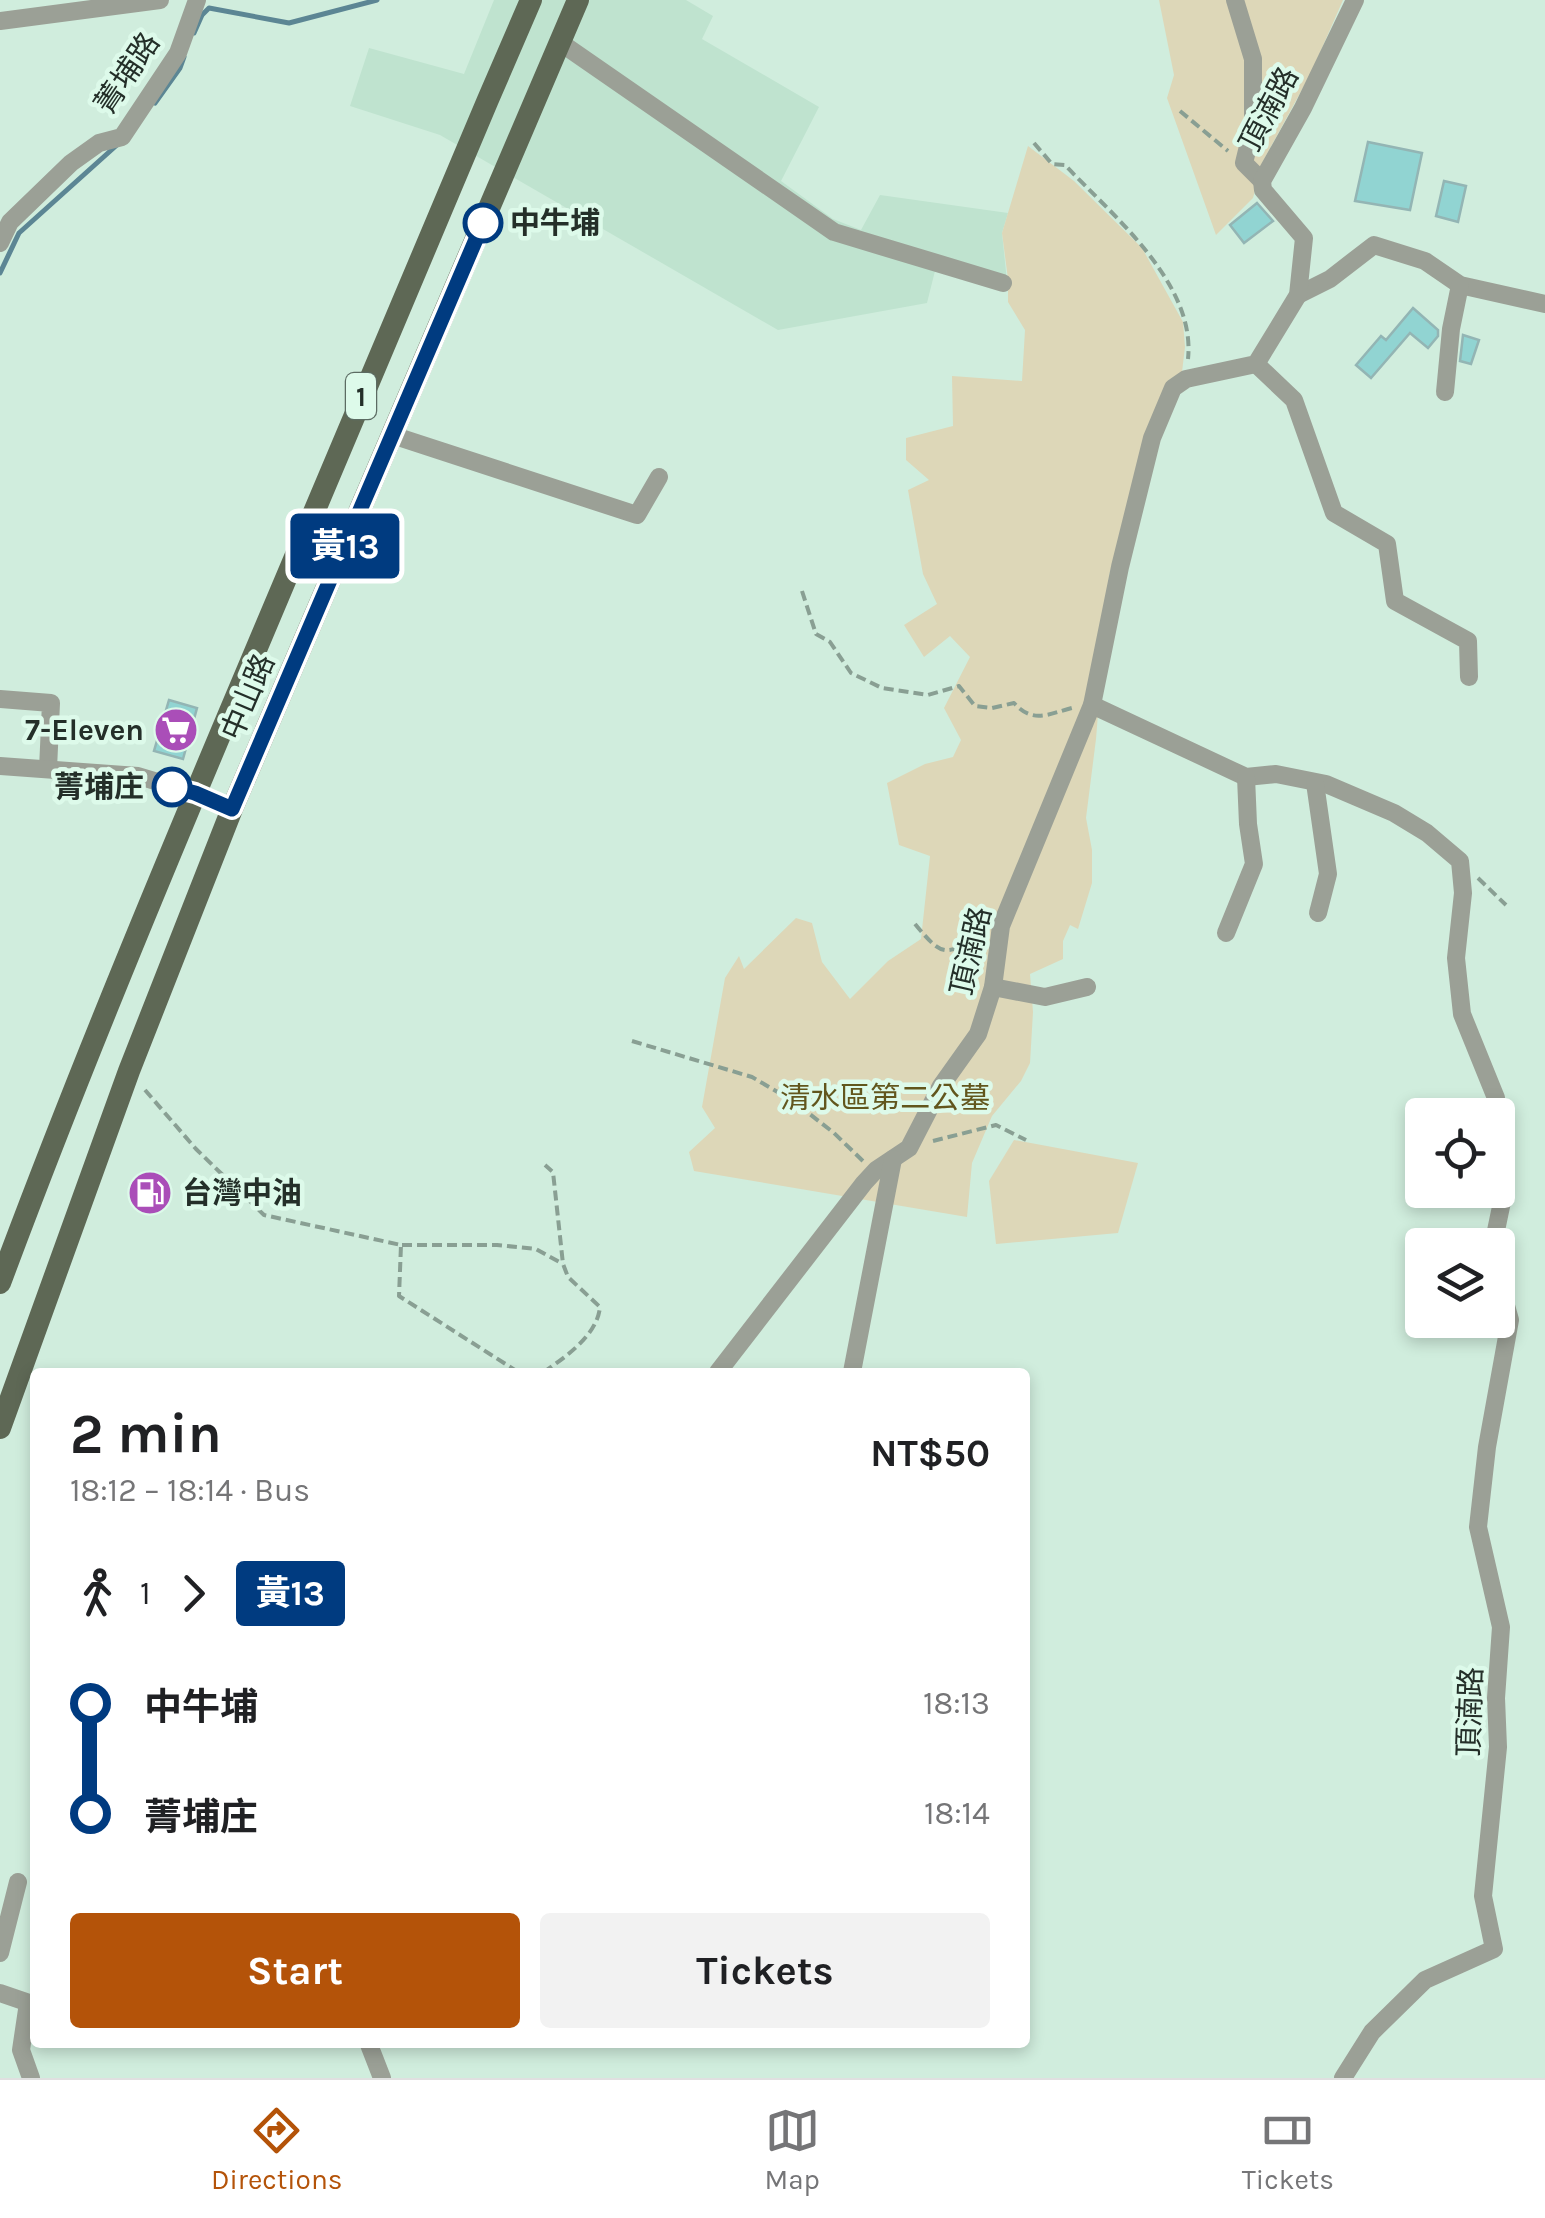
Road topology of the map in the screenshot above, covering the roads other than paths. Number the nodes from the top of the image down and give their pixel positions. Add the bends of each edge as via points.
1 (160, 0) edge
2 (197, 0) edge
3 (531, 0) edge
4 (578, 0) edge
5 (1235, 0) edge
6 (1355, 0) edge
7 (0, 21) edge
8 (561, 43) junction
9 (1262, 182) junction
10 (0, 243) edge
11 (1003, 283) dead end
12 (1460, 285) junction
13 (1298, 295) junction
14 (1545, 304) edge
15 (1256, 364) junction
16 (1445, 392) dead end
17 (392, 434) junction
18 (659, 477) dead end
19 (1469, 677) dead end
20 (0, 699) edge
21 (1092, 705) junction
22 (0, 766) edge
23 (48, 769) junction
24 (1246, 777) junction
25 (1315, 783) junction
26 (195, 793) junction
27 (232, 809) junction
28 (1318, 913) dead end
29 (1226, 932) dead end
30 (1087, 986) dead end
31 (993, 987) junction
32 (1496, 1098) edge
33 (901, 1154) junction
34 (0, 1283) edge
35 (1507, 1338) edge
36 (721, 1368) edge
37 (853, 1368) edge
38 (0, 1428) edge
39 (18, 1882) dead end
40 (0, 1952) edge
41 (0, 1993) edge
42 (30, 2003) edge
43 (30, 2012) edge
44 (370, 2048) edge
45 (31, 2078) edge
46 (382, 2078) edge
47 (1343, 2078) edge

1 - 7 street, 菁埔路
2 - 10 street, 菁埔路 via 178,54 122,136 98,143 71,163 10,222
3 - 26 main road, 中山路 / 1
4 - 8 main road, 中山路 / 1
5 - 9 street via 1253,59 1253,126 1244,163
6 - 9 street, 頂湳路
8 - 11 street via 834,232
8 - 17 main road, 中山路 / 1
9 - 13 street, 頂湳路 via 1304,238
12 - 13 street, 頂湳路 via 1425,261 1374,245
12 - 14 street, 頂湳路
12 - 16 street
13 - 15 street, 頂湳路
15 - 19 street via 1294,400 1334,512 1387,544 1395,601 1468,640
15 - 21 street, 頂湳路 via 1186,379 1173,388 1152,438
17 - 18 street via 638,515
17 - 27 main road, 中山路 / 1
20 - 23 street via 51,702
21 - 24 street
21 - 31 street, 頂湳路 via 1001,926
22 - 23 street
23 - 26 street via 138,776
24 - 25 street via 1276,774
24 - 29 street via 1254,864
25 - 28 street via 1328,874
25 - 32 street via 1394,812 1460,861 1456,958 1462,1014
26 - 27 street
26 - 34 main road, 中山路 / 1
27 - 38 main road, 中山路 / 1 via 128,1071
30 - 31 street via 1045,997
31 - 33 street, 頂湳路 via 978,1034
33 - 36 street via 876,1170
33 - 37 street, 頂湳路
35 - 47 street, 頂湳路 via 1478,1527 1501,1627 1484,1896 1494,1949 1425,1980 1372,2032
39 - 40 street
41 - 42 street
43 - 45 street via 20,2050
44 - 46 street

